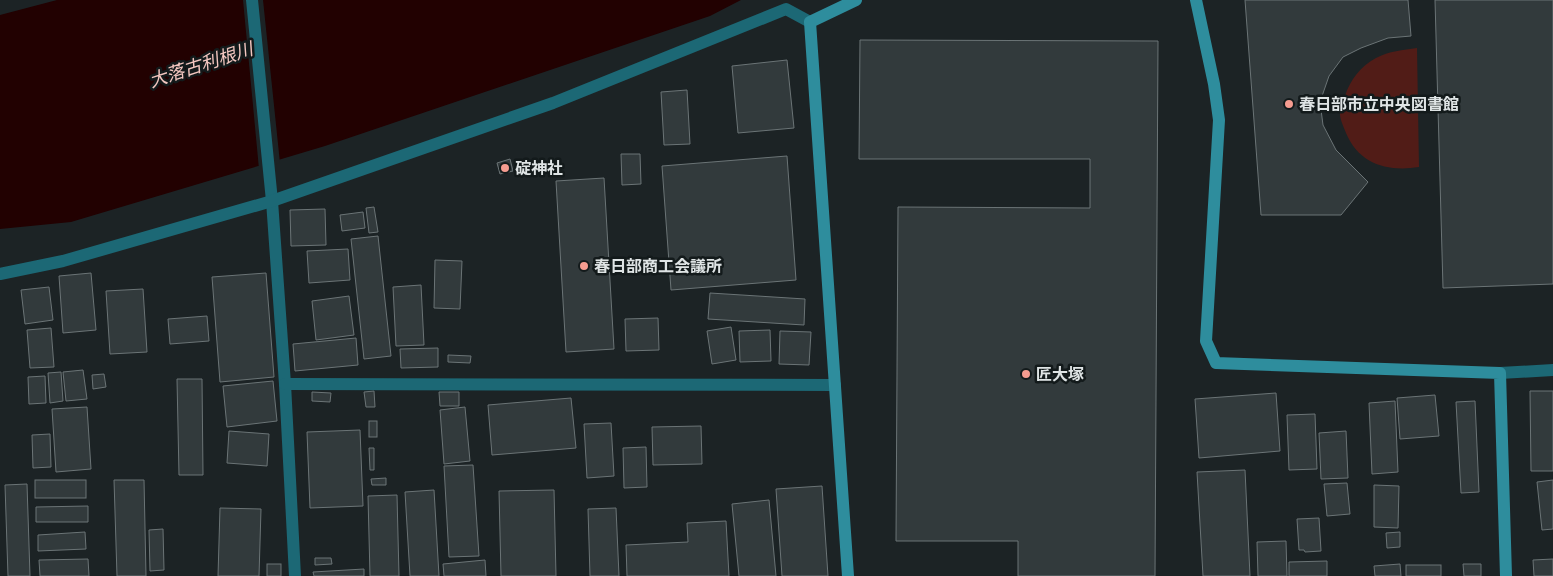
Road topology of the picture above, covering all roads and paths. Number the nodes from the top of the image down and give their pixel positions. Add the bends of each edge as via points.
1 (252, 0) edge
2 (856, 0) edge
3 (1196, 0) edge
4 (810, 22) junction
5 (272, 201) junction
6 (0, 274) edge
7 (1553, 370) edge
8 (1500, 373) junction
9 (285, 384) junction
10 (835, 385) junction
11 (295, 576) edge
12 (848, 576) edge
13 (1506, 576) edge

1 - 5 street
2 - 4 street
3 - 8 street via 1219,120 1206,341 1216,364
4 - 5 street via 786,9 553,103
4 - 10 street
5 - 6 street via 63,260
5 - 9 street
7 - 8 street
8 - 13 street
9 - 10 street
9 - 11 street
10 - 12 street

